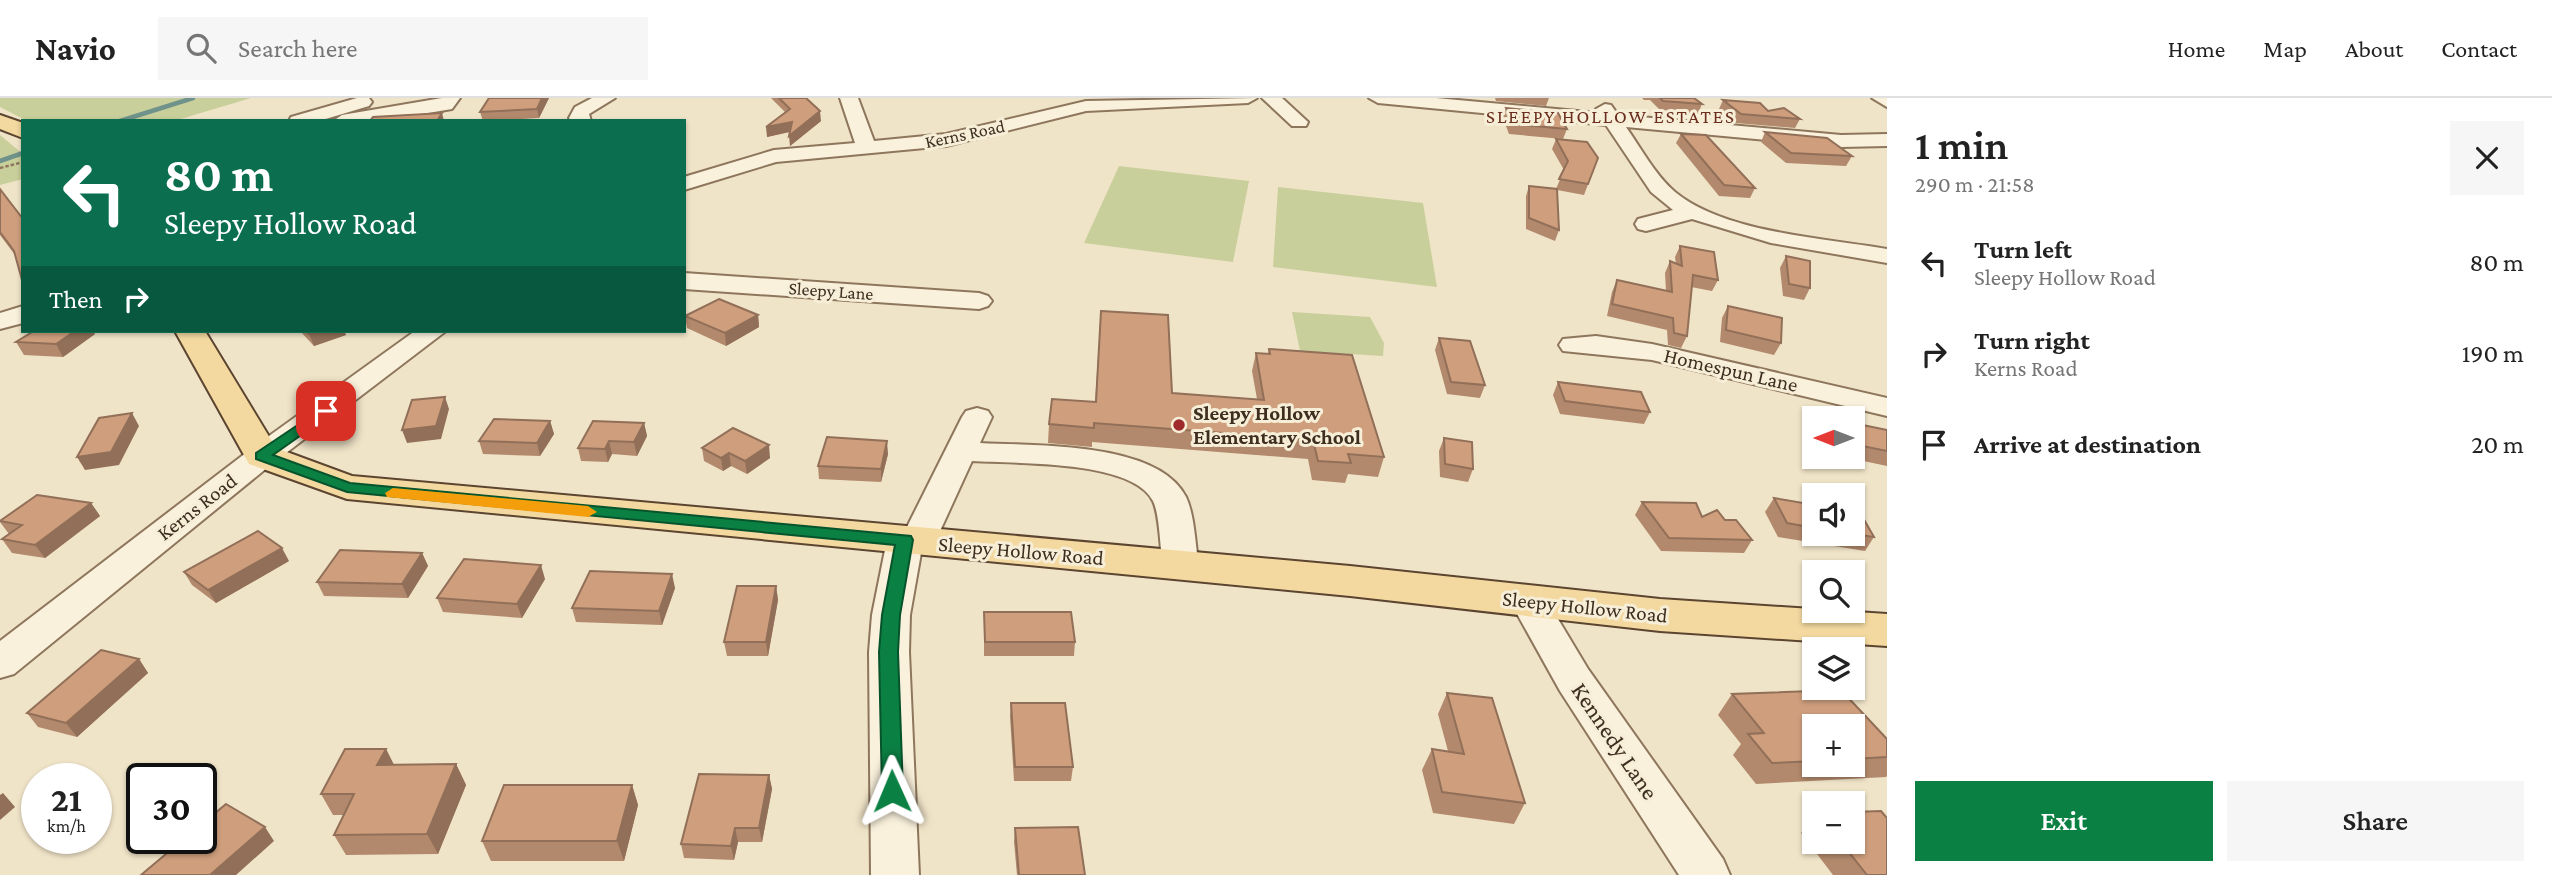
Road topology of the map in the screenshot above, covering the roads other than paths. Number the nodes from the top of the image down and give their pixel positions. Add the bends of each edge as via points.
1 (372, 98) edge
2 (452, 98) edge
3 (606, 98) edge
4 (849, 98) edge
5 (1248, 98) edge
6 (1272, 98) edge
7 (1378, 98) edge
8 (1598, 98) edge
9 (1881, 98) edge
10 (1098, 101) edge
11 (1887, 102) edge
12 (304, 119) edge
13 (355, 119) edge
14 (580, 119) edge
15 (1613, 120) junction
16 (0, 121) edge
17 (1299, 122) dead end
18 (21, 130) edge
19 (1887, 140) edge
20 (867, 149) junction
21 (686, 183) edge
22 (1694, 212) junction
23 (1646, 225) dead end
24 (1887, 256) edge
25 (686, 281) edge
26 (979, 301) dead end
27 (21, 315) edge
28 (0, 321) edge
29 (191, 333) edge
30 (429, 333) edge
31 (1573, 345) dead end
32 (1887, 407) edge
33 (977, 417) dead end
34 (961, 451) junction
35 (261, 456) junction
36 (911, 541) junction
37 (1181, 566) junction
38 (1530, 603) junction
39 (1887, 630) edge
40 (0, 663) edge
41 (895, 875) edge
42 (1706, 875) edge

1 - 12 street
2 - 13 street via 446,105
3 - 14 street via 585,108
4 - 20 street
5 - 10 street, Kerns Road
6 - 17 street
7 - 15 street
8 - 15 street
9 - 11 street
10 - 20 street, Kerns Road via 946,140
15 - 19 street via 1842,141
15 - 22 street via 1664,193
16 - 18 main road
20 - 21 street, Kerns Road via 756,160
22 - 23 street
22 - 24 street via 1760,232
25 - 26 street, Sleepy Lane
27 - 28 street
29 - 35 main road
30 - 35 street, Kerns Road
31 - 32 street, Homespun Lane via 1652,352
33 - 34 street
34 - 36 street
34 - 37 street via 1083,459 1122,466 1152,480 1170,499
35 - 36 main road, Sleepy Hollow Road via 360,489
35 - 40 street, Kerns Road
36 - 37 main road, Sleepy Hollow Road
36 - 41 street via 891,615 889,652
37 - 38 main road, Sleepy Hollow Road via 1350,580
38 - 39 main road, Sleepy Hollow Road
38 - 42 street, Kennedy Lane via 1574,680

